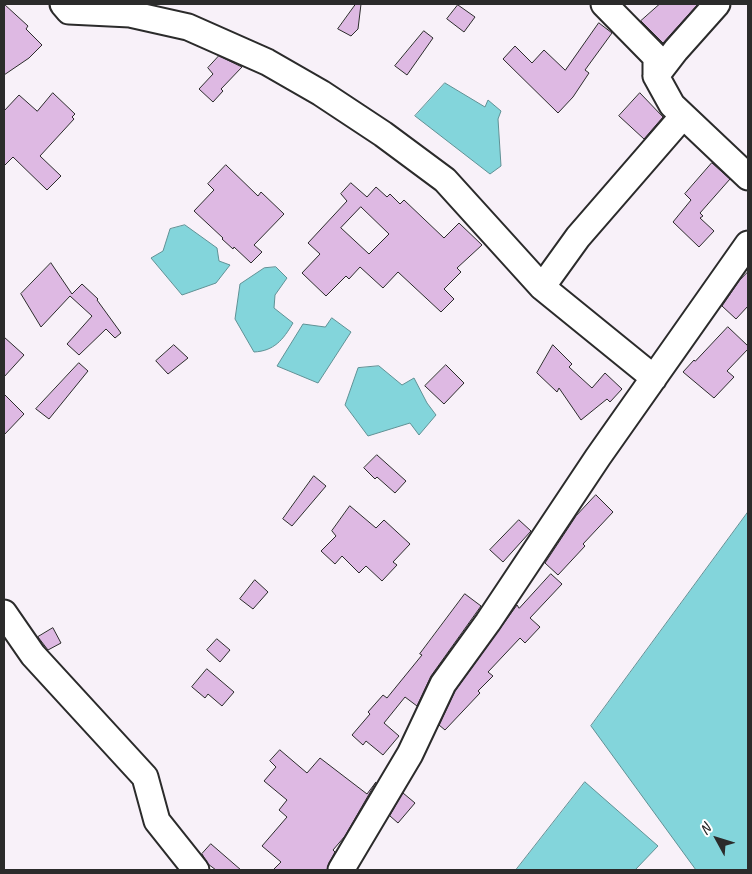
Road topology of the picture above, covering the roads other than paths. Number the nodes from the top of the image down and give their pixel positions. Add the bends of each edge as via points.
1 (63, 4) edge
2 (604, 4) edge
3 (717, 4) edge
4 (656, 76) junction
5 (684, 116) junction
6 (748, 177) edge
7 (748, 244) edge
8 (542, 288) junction
9 (654, 378) junction
10 (4, 613) edge
11 (196, 870) edge
12 (341, 870) edge

1 - 8 street via 69,11 130,14 188,27 267,62 321,93 445,180
2 - 4 street via 656,57
3 - 4 street
4 - 5 street via 672,105
5 - 6 street
5 - 8 street via 578,237
7 - 9 street
8 - 9 street
9 - 12 street via 443,684 410,754
10 - 11 street via 33,655 145,776 157,820

